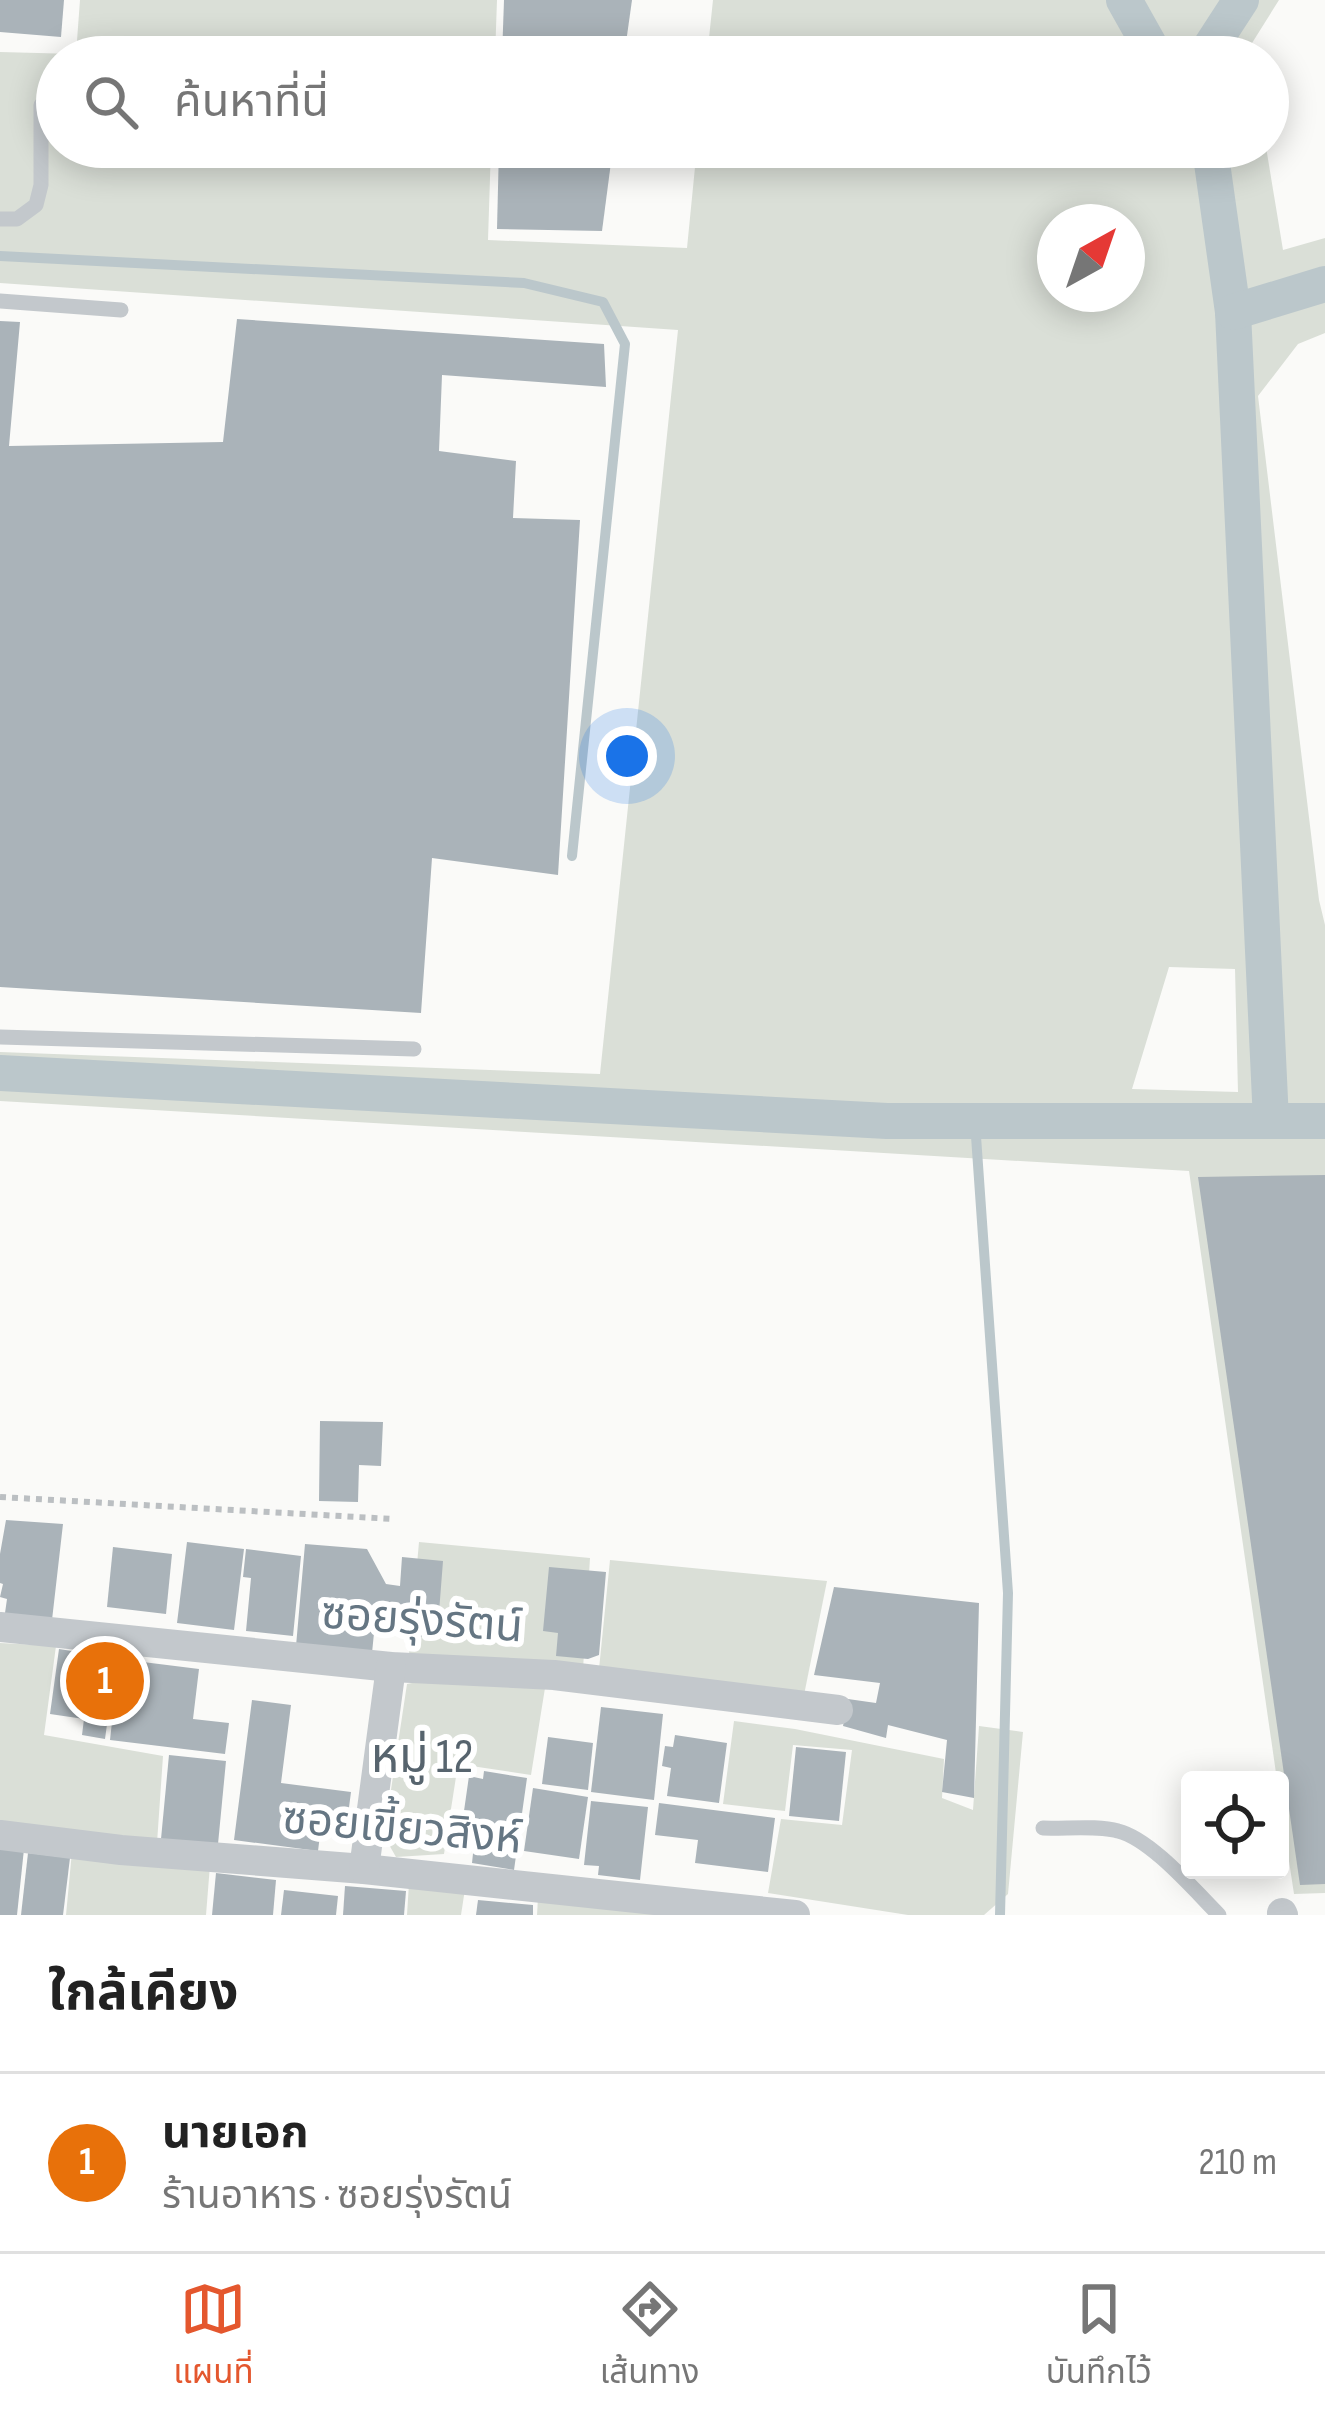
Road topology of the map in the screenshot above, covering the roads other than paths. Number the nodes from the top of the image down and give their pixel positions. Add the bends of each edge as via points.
1 (40, 168) edge
2 (0, 220) edge
3 (0, 302) edge
4 (121, 310) dead end
5 (0, 1036) edge
6 (414, 1049) dead end
7 (0, 1627) edge
8 (391, 1667) junction
9 (838, 1710) dead end
10 (1043, 1828) dead end
11 (0, 1835) edge
12 (364, 1869) junction
13 (796, 1915) edge
14 (1219, 1915) edge

1 - 2 lane via 36,206
3 - 4 lane
5 - 6 lane
7 - 8 street, ซอยรุ่งรัตน์
8 - 9 street, ซอยรุ่งรัตน์ via 554,1675
8 - 12 street
10 - 14 lane via 1118,1830 1171,1865
11 - 12 street, ซอยเขี้ยวสิงห์
12 - 13 street, ซอยเขี้ยวสิงห์

